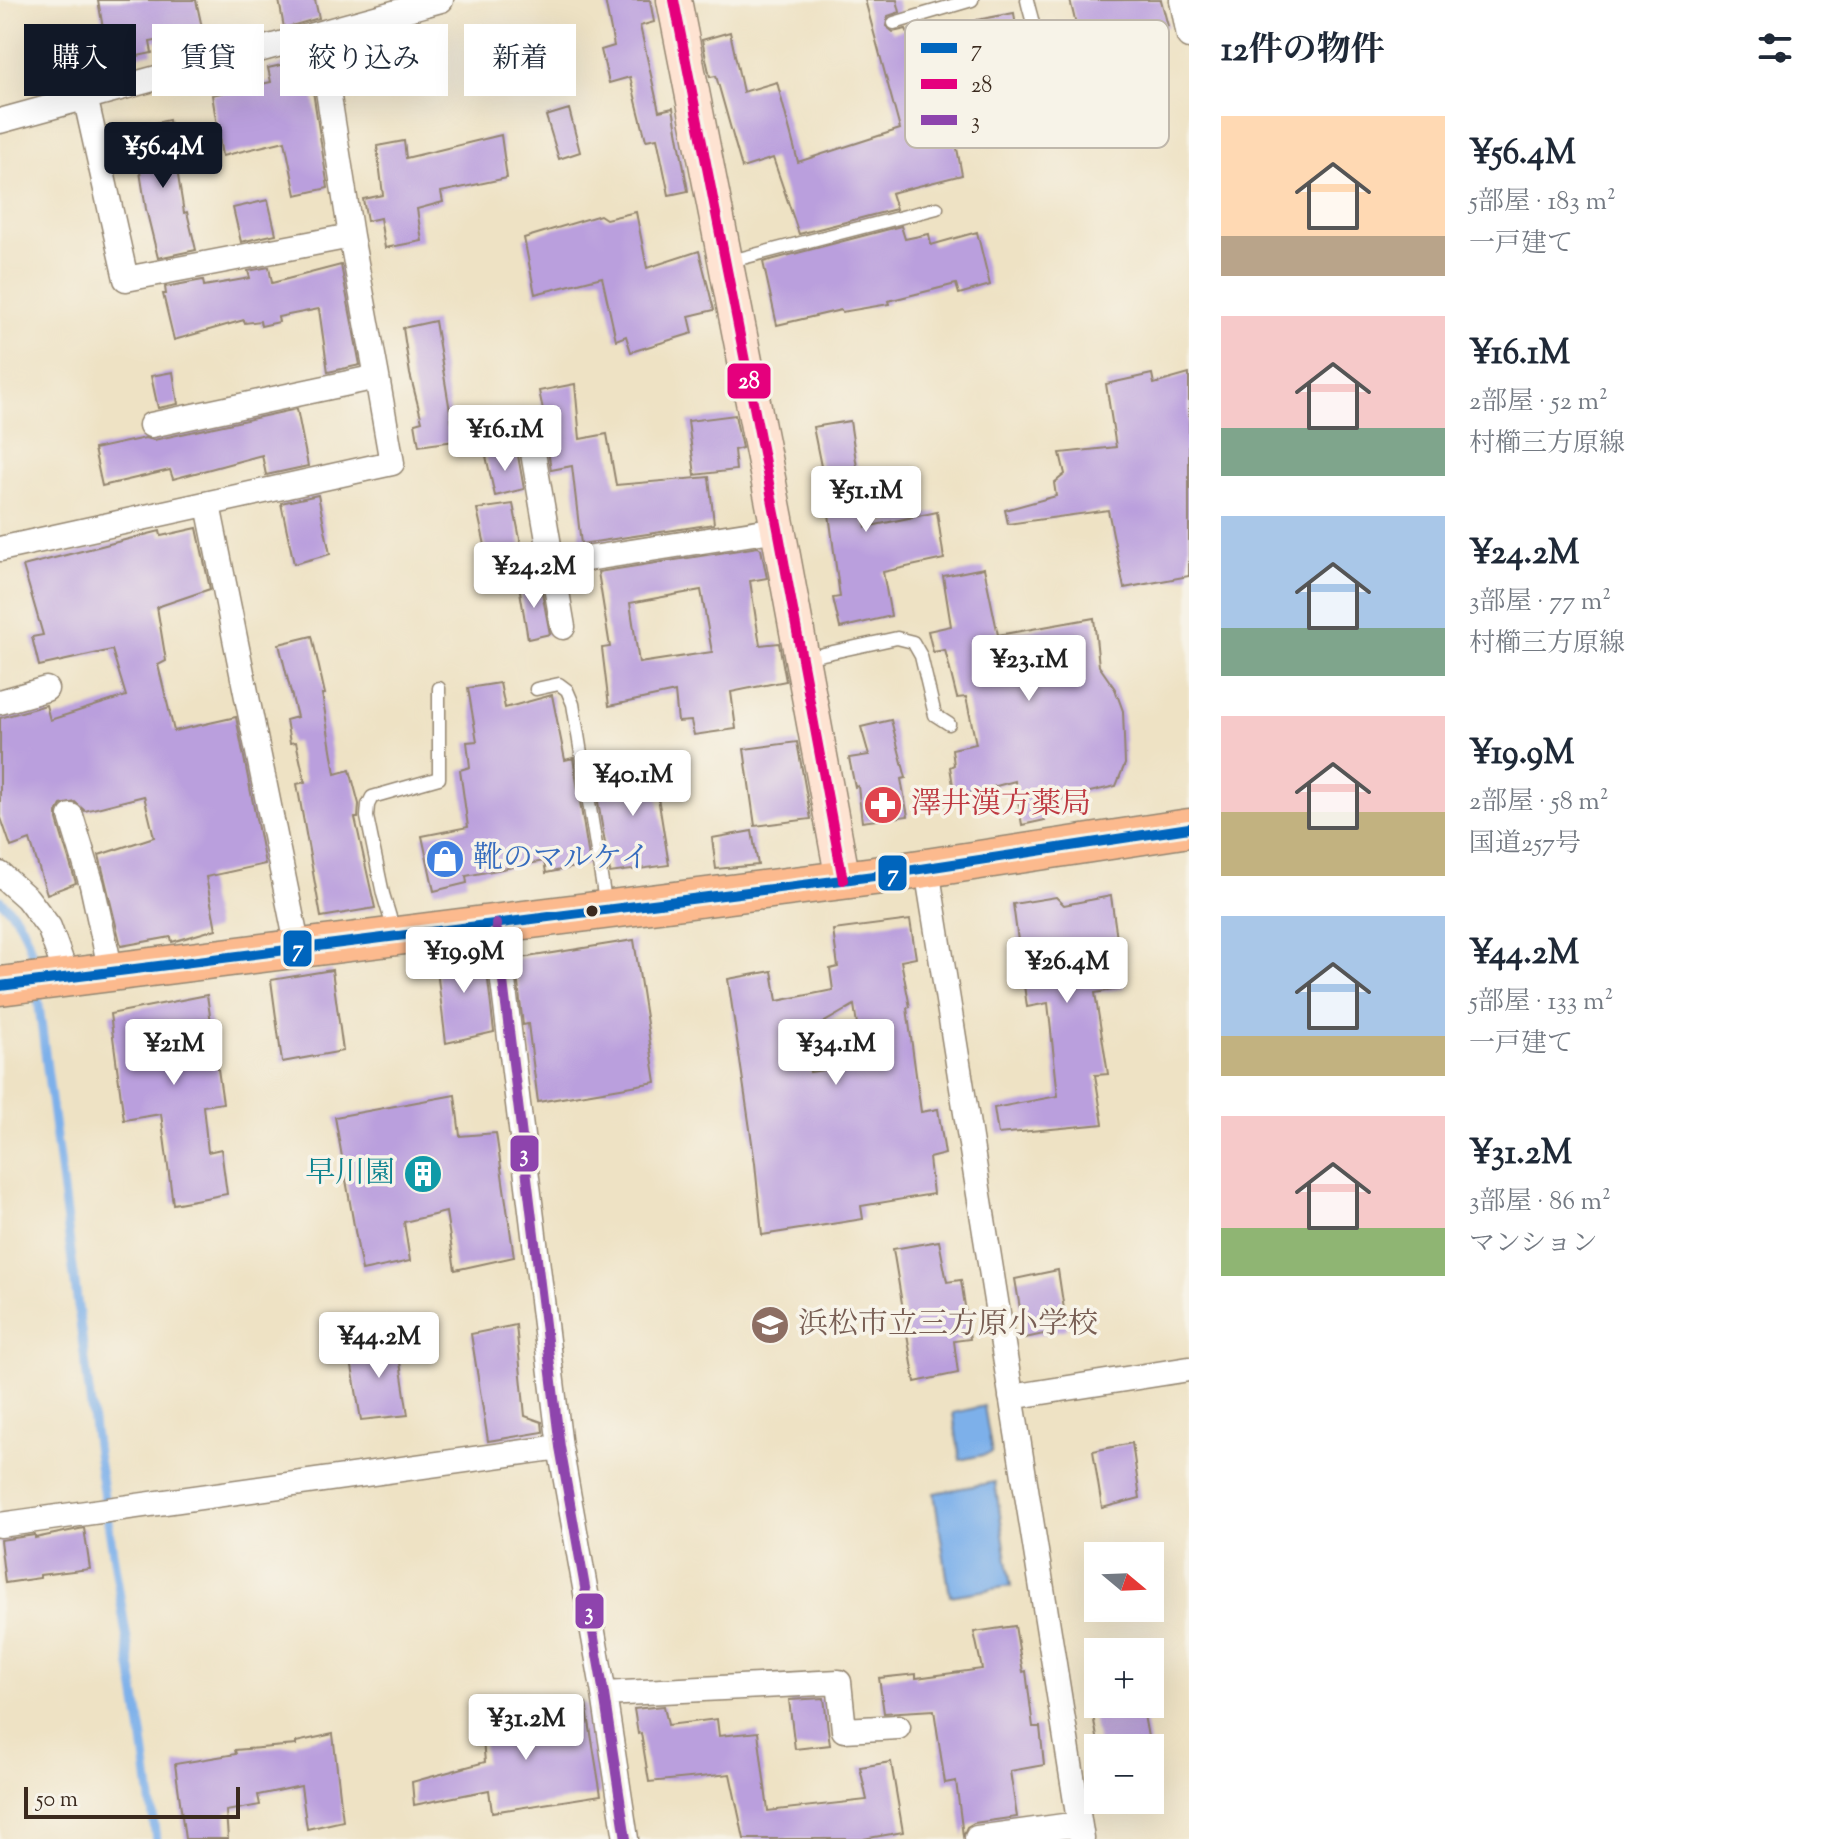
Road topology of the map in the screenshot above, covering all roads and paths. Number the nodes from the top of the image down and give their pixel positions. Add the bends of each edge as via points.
1 (441, 0) edge
2 (674, 0) edge
3 (972, 0) edge
4 (1027, 0) edge
5 (1031, 20) edge
6 (894, 23) dead end
7 (355, 24) edge
8 (280, 44) edge
9 (136, 82) edge
10 (85, 96) joint
11 (329, 96) edge
12 (0, 121) edge
13 (937, 208) dead end
14 (351, 236) junction
15 (726, 263) junction
16 (377, 377) junction
17 (151, 425) dead end
18 (532, 447) dead end
19 (208, 505) junction
20 (778, 529) junction
21 (0, 549) edge
22 (552, 562) junction
23 (490, 574) dead end
24 (563, 627) dead end
25 (802, 658) junction
26 (439, 688) dead end
27 (46, 689) dead end
28 (536, 689) dead end
29 (0, 702) edge
30 (949, 724) dead end
31 (71, 816) dead end
32 (1189, 828) edge
33 (927, 869) junction
34 (0, 874) edge
35 (843, 880) junction
36 (606, 910) junction
37 (496, 924) junction
38 (396, 937) junction
39 (298, 949) junction
40 (111, 972) junction
41 (33, 981) edge
42 (1189, 1369) edge
43 (1011, 1397) junction
44 (560, 1447) junction
45 (0, 1525) edge
46 (604, 1694) junction
47 (898, 1727) dead end
48 (1080, 1831) edge
49 (977, 1838) edge
50 (626, 1839) edge

1 - 7 street
2 - 15 main road
3 - 6 lane
4 - 5 lane
8 - 9 street
10 - 12 street
10 - 14 street via 126,279
11 - 14 street
13 - 15 lane
14 - 16 street
15 - 20 main road
16 - 17 street
16 - 19 street via 392,463
18 - 22 street
19 - 21 street
19 - 39 street
20 - 22 street
20 - 25 main road
22 - 23 street
22 - 24 street
25 - 30 lane via 897,638 913,642 935,715
25 - 35 main road
26 - 38 lane via 439,778 372,797 368,805
27 - 29 street
28 - 36 lane via 559,684 573,704
31 - 40 street
32 - 33 highway
33 - 35 highway
33 - 43 street
34 - 41 street via 49,927
35 - 36 highway
36 - 37 highway
37 - 38 highway
37 - 44 street
38 - 39 highway
39 - 40 highway
40 - 41 highway
42 - 43 street
43 - 48 street
44 - 45 street
44 - 46 street
46 - 47 street via 839,1682 844,1730
46 - 50 street
48 - 49 street

